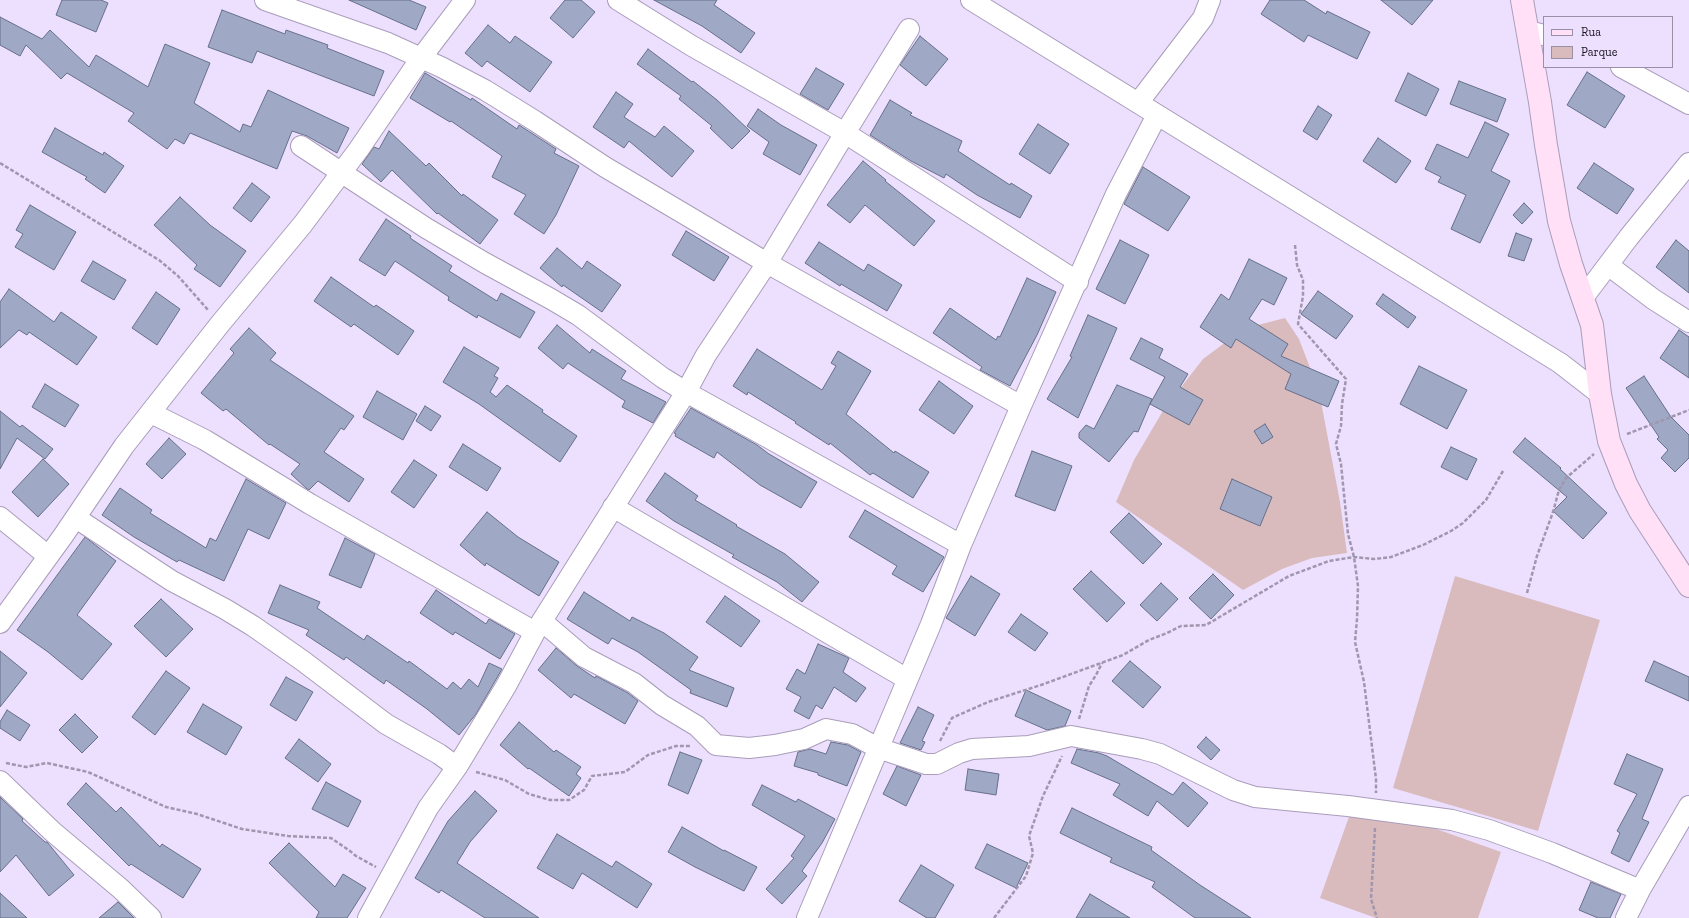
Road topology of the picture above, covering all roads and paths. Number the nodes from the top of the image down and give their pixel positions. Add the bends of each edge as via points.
1 (266, 0) edge
2 (465, 0) edge
3 (618, 0) edge
4 (971, 0) edge
5 (1210, 0) edge
6 (1522, 0) edge
7 (909, 29) dead end
8 (1536, 33) edge
9 (421, 58) junction
10 (1623, 68) edge
11 (1138, 103) junction
12 (1689, 104) edge
13 (1157, 115) junction
14 (845, 132) junction
15 (301, 146) dead end
16 (0, 163) edge
17 (1689, 163) edge
18 (341, 172) junction
19 (1295, 245) dead end
20 (767, 263) junction
21 (1608, 265) junction
22 (1078, 282) junction
23 (1583, 298) junction
24 (1689, 322) edge
25 (220, 324) junction
26 (686, 392) junction
27 (1600, 394) junction
28 (1021, 406) junction
29 (1689, 410) edge
30 (151, 413) junction
31 (1609, 441) junction
32 (1503, 471) dead end
33 (614, 507) junction
34 (0, 517) edge
35 (76, 518) junction
36 (961, 545) junction
37 (48, 556) junction
38 (1354, 557) junction
39 (1689, 586) edge
40 (1527, 594) dead end
41 (0, 623) edge
42 (539, 627) junction
43 (1102, 663) junction
44 (907, 679) junction
45 (1070, 736) junction
46 (716, 745) junction
47 (878, 748) junction
48 (0, 762) edge
49 (926, 764) junction
50 (464, 771) junction
51 (0, 781) edge
52 (1689, 806) edge
53 (1376, 810) junction
54 (393, 873) junction
55 (1640, 890) junction
56 (151, 918) edge
57 (368, 918) edge
58 (807, 918) edge
59 (994, 918) edge
60 (1377, 918) edge
61 (1626, 918) edge

1 - 9 street via 388,43
2 - 9 street
3 - 14 street via 692,46
4 - 11 street
5 - 11 street via 1203,18
6 - 8 street
7 - 14 street
8 - 23 street via 1559,221
9 - 18 street
9 - 20 street via 485,90 605,167
10 - 12 street
11 - 13 street
13 - 22 street via 1116,194
13 - 27 street via 1560,363
14 - 20 street
14 - 22 street
15 - 18 street
16 - 25 path via 159,260 178,276
17 - 21 street
18 - 25 street via 292,239
18 - 26 street via 426,228 578,315
19 - 38 path via 1297,265 1303,280 1298,324 1346,379 1341,426 1336,444 1341,464 1348,534
20 - 26 street via 706,355
20 - 28 street
21 - 23 street
21 - 24 street
22 - 28 street
23 - 27 street via 1592,325
25 - 30 street
26 - 33 street
26 - 36 street
27 - 31 street
28 - 36 street
29 - 31 path
30 - 35 street via 124,446
30 - 42 street via 205,440 310,504
31 - 39 street via 1640,511
31 - 40 path via 1566,478 1559,490
32 - 38 path via 1486,500 1451,531 1391,557
33 - 42 street
33 - 44 street
34 - 37 street
35 - 37 street
35 - 50 street via 172,581 253,626 386,724
36 - 44 street
37 - 41 street
38 - 43 path via 1329,561 1289,576 1206,625 1181,626
38 - 53 path via 1358,586 1355,642 1364,682 1376,779
42 - 46 street via 584,657 634,683 662,705 697,726
42 - 50 street via 506,686
43 - 45 path via 1089,686 1080,718
43 - 49 path via 988,702 952,718
44 - 47 street
45 - 49 street via 1028,746 972,749 937,764
45 - 53 street via 1160,754 1233,790 1255,797
45 - 59 path via 1043,796 1029,836 1033,853 1026,876
46 - 47 street via 748,748 775,745 804,739 826,729 852,734
46 - 50 path via 676,746 648,755 625,772 592,776 584,790 569,800 550,800 530,794 505,780 477,771
47 - 49 street
47 - 58 street
48 - 54 path via 26,767 47,763 88,772 166,807 242,829 288,836 331,838 356,856
50 - 54 street via 428,808
51 - 56 street via 53,832 121,889
52 - 55 street
53 - 55 street via 1452,820 1488,830 1552,853
53 - 60 path via 1372,899
54 - 57 street
55 - 61 street

